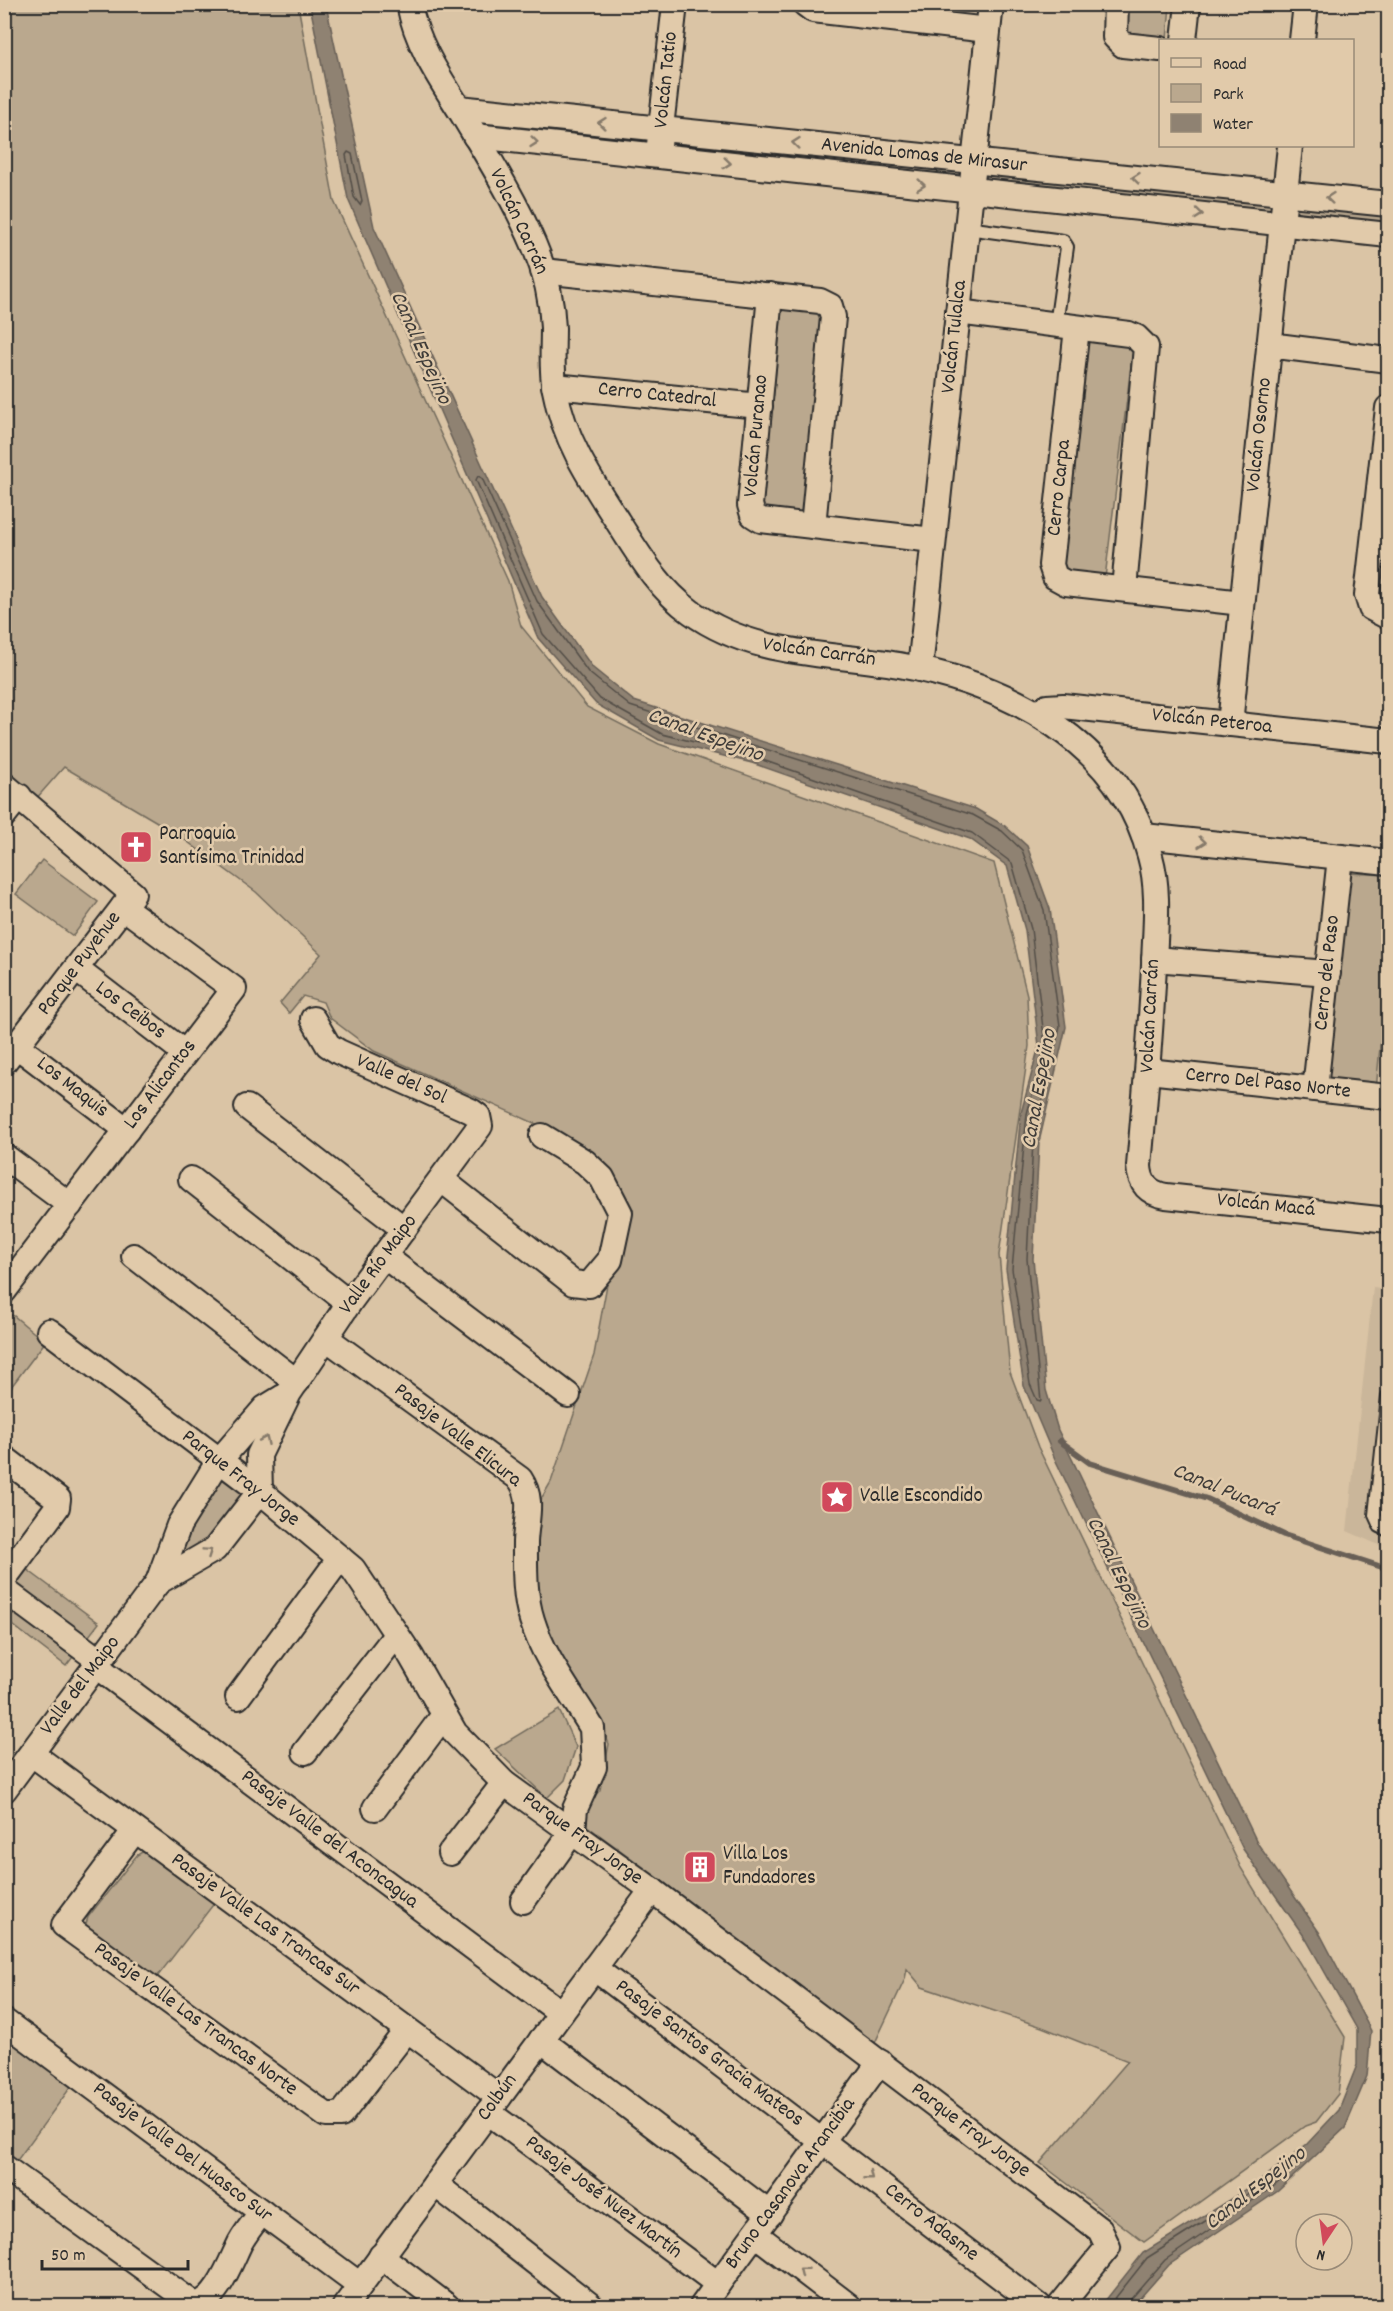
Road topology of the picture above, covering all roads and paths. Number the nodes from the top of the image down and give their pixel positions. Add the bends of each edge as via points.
1 (409, 4) edge
2 (675, 4) edge
3 (804, 4) edge
4 (991, 4) edge
5 (1116, 4) edge
6 (1188, 4) edge
7 (1306, 4) edge
8 (865, 10) edge
9 (988, 30) junction
10 (1184, 39) edge
11 (1302, 39) edge
12 (1159, 49) edge
13 (459, 108) junction
14 (661, 129) junction
15 (475, 136) junction
16 (1290, 147) edge
17 (658, 156) junction
18 (974, 162) junction
19 (971, 190) junction
20 (1285, 194) junction
21 (1389, 204) edge
22 (1282, 223) junction
23 (967, 228) junction
24 (1389, 235) edge
25 (543, 271) junction
26 (770, 296) junction
27 (958, 312) junction
28 (1067, 326) junction
29 (1269, 345) junction
30 (1389, 360) edge
31 (554, 386) junction
32 (760, 406) junction
33 (1389, 408) edge
34 (813, 526) junction
35 (933, 540) junction
36 (1124, 590) junction
37 (1242, 603) junction
38 (1389, 617) edge
39 (920, 669) junction
40 (1037, 713) junction
41 (1230, 724) junction
42 (1389, 741) edge
43 (9, 799) edge
44 (1144, 836) junction
45 (1340, 857) junction
46 (1389, 861) edge
47 (128, 901) junction
48 (1154, 959) junction
49 (76, 969) junction
50 (1328, 973) junction
51 (313, 1019) dead end
52 (185, 1053) junction
53 (11, 1054) edge
54 (1148, 1071) junction
55 (1316, 1089) junction
56 (1388, 1092) edge
57 (247, 1107) dead end
58 (127, 1131) junction
59 (542, 1136) dead end
60 (473, 1139) joint
61 (4, 1156) edge
62 (191, 1179) dead end
63 (442, 1180) junction
64 (1146, 1187) joint
65 (70, 1205) junction
66 (1389, 1220) edge
67 (404, 1230) junction
68 (134, 1256) dead end
69 (384, 1256) junction
70 (4, 1291) edge
71 (349, 1303) junction
72 (50, 1331) dead end
73 (326, 1338) junction
74 (293, 1387) junction
75 (568, 1395) dead end
76 (1389, 1396) edge
77 (4, 1458) edge
78 (218, 1462) junction
79 (260, 1491) junction
80 (1389, 1530) edge
81 (340, 1558) junction
82 (4, 1579) edge
83 (158, 1582) junction
84 (4, 1590) edge
85 (396, 1635) junction
86 (98, 1663) junction
87 (238, 1697) dead end
88 (444, 1715) junction
89 (305, 1752) dead end
90 (32, 1754) junction
91 (504, 1783) junction
92 (4, 1790) edge
93 (375, 1808) dead end
94 (135, 1830) junction
95 (573, 1831) junction
96 (450, 1853) dead end
97 (652, 1890) junction
98 (523, 1901) dead end
99 (594, 1968) junction
100 (561, 2013) junction
101 (4, 2021) edge
102 (407, 2030) junction
103 (541, 2040) junction
104 (880, 2062) junction
105 (494, 2104) junction
106 (823, 2140) junction
107 (4, 2167) edge
108 (435, 2184) junction
109 (261, 2212) junction
110 (770, 2214) junction
111 (755, 2234) junction
112 (381, 2256) junction
113 (718, 2284) junction
114 (360, 2285) junction
115 (702, 2306) edge
116 (345, 2307) edge
117 (447, 2307) edge
118 (591, 2307) edge
119 (849, 2307) edge
120 (1039, 2307) edge
121 (1060, 2307) edge

1 - 13 street, Volcán Carrán via 419,41
2 - 14 street, Volcán Tatio
3 - 8 street via 813,9
4 - 9 street, Volcán Tulalca
5 - 12 street via 1115,37 1123,45
6 - 10 street
7 - 11 street
8 - 9 street
9 - 18 street, Volcán Tulalca
14 -> 13 street, Avenida Lomas de Mirasur
13 - 15 street, Volcán Carrán
14 - 17 street, Volcán Tatio
18 -> 14 street, Avenida Lomas de Mirasur
15 -> 17 street, Avenida Lomas de Mirasur
15 - 25 street, Volcán Carrán via 524,224
16 - 20 street, Volcán Osorno
17 -> 19 street, Avenida Lomas de Mirasur
18 - 19 street, Volcán Tulalca
20 -> 18 street, Avenida Lomas de Mirasur
19 -> 22 street, Avenida Lomas de Mirasur
19 - 23 street, Volcán Tulalca
21 -> 20 street, Avenida Lomas de Mirasur
20 - 22 street, Volcán Osorno
22 - 24 street, Avenida Lomas de Mirasur
22 - 29 street, Volcán Osorno
23 - 27 street, Volcán Tulalca
23 - 28 lane via 1063,241 1067,247
25 - 26 street
25 - 31 street, Volcán Carrán via 552,308
26 - 32 street, Volcán Puranao
26 - 34 street via 820,301 833,312
27 - 28 street
27 - 35 street, Volcán Tulalca
28 - 36 street, Cerro Carpa via 1052,571 1066,583
28 - 36 street via 1136,337 1146,347
29 - 30 street
29 - 37 street, Volcán Osorno
31 - 32 street, Cerro Catedral
31 - 39 street, Volcán Carrán via 563,423 580,463 651,573 683,606 714,627 757,645
32 - 34 street, Volcán Puranao via 750,510 761,520
33 - 38 street via 1367,595 1371,608
34 - 35 street, Volcán Puranao
35 - 39 street, Volcán Tulalca
36 - 37 street, Cerro Carpa
37 - 41 street, Volcán Osorno
39 - 40 street, Volcán Carrán via 999,695
40 - 41 street, Volcán Peteroa via 1055,706
40 - 44 street, Volcán Carrán via 1073,737 1101,764 1122,791
41 - 42 street, Volcán Peteroa
43 - 47 street
44 -> 45 street
44 - 48 street, Volcán Carrán via 1155,887
45 - 46 street
45 - 50 street, Cerro del Paso
47 - 49 street, Parque Puyehue
47 - 52 street, Los Alicantos via 234,989
48 - 50 street
48 - 54 street, Volcán Carrán
49 - 52 street, Los Ceibos
49 - 53 street, Parque Puyehue
50 - 55 street, Cerro del Paso
51 - 60 street, Valle del Sol via 328,1045 339,1052 478,1116 480,1126
52 - 58 street, Los Alicantos
53 - 58 street, Los Maquis
54 - 55 street, Cerro Del Paso Norte
54 - 64 street, Volcán Carrán via 1139,1166
55 - 56 street, Cerro Del Paso Norte
57 - 67 street
58 - 65 street, Los Alicantos
59 - 63 street via 585,1162 602,1178 620,1213 610,1260 589,1285 573,1282
60 - 63 street, Valle Río Maipo
61 - 65 street
62 - 71 street
63 - 67 street, Valle Río Maipo
64 - 66 street, Volcán Macá via 1166,1196
65 - 70 street, Los Alicantos
67 - 69 street, Valle Río Maipo
68 - 74 street
69 - 71 street, Valle Río Maipo
69 - 75 street
71 - 73 street, Valle Río Maipo
72 - 78 street, Parque Fray Jorge
73 - 74 street, Valle Río Maipo
73 - 95 street, Pasaje Valle Elicura via 520,1479 526,1488 529,1501 525,1540 532,1620 547,1657 592,1728 595,1741 594,1767 575,1809
74 - 78 street, Valle Río Maipo via 265,1408
79 -> 74 street, Valle Río Maipo via 259,1455
76 - 80 lane via 1375,1515 1380,1526
77 - 82 street via 58,1499 57,1507
78 - 79 street, Parque Fray Jorge
78 - 83 street, Valle del Maipo via 179,1525
79 - 81 street, Parque Fray Jorge
83 -> 79 street, Valle del Maipo via 214,1549
81 - 85 street, Parque Fray Jorge via 353,1569
81 - 87 street
83 - 86 street, Valle del Maipo
84 - 86 street, Pasaje Valle del Aconcagua
85 - 88 street, Parque Fray Jorge
85 - 89 street
86 - 90 street, Valle del Maipo
86 - 100 street, Pasaje Valle del Aconcagua
88 - 91 street, Parque Fray Jorge via 455,1733
88 - 93 street
90 - 92 street, Valle del Maipo
90 - 94 street, Pasaje Valle Las Trancas Sur
91 - 95 street, Parque Fray Jorge
91 - 96 street
94 - 102 street, Pasaje Valle Las Trancas Sur
94 - 102 street, Pasaje Valle Las Trancas Norte via 64,1925 327,2115 341,2115
95 - 97 street, Parque Fray Jorge
95 - 98 street
97 - 99 street, Colbún
97 - 104 street, Parque Fray Jorge
99 - 100 street, Colbún
99 - 106 street, Pasaje Santos Gracia Mateos
100 - 103 street, Colbún
101 - 109 street, Pasaje Valle Del Huasco Sur
102 - 105 street, Pasaje Valle Las Trancas Sur
103 - 105 street, Colbún
103 - 110 street
104 - 106 street, Bruno Casanova Arancibia
104 - 121 street, Parque Fray Jorge via 1104,2235 1108,2247
105 - 108 street, Colbún
105 - 113 street, Pasaje José Nuez Martín
106 - 110 street, Bruno Casanova Arancibia
106 -> 120 street, Cerro Adasme
107 - 109 street via 192,2304 198,2305 209,2297 230,2269 240,2244
108 - 112 street, Colbún
108 - 118 street
109 - 114 street, Pasaje Valle Del Huasco Sur
110 - 111 street, Bruno Casanova Arancibia
111 - 113 street, Bruno Casanova Arancibia
119 -> 111 street
112 - 114 street, Colbún
112 - 117 street
113 - 115 street, Bruno Casanova Arancibia
114 - 116 street, Colbún

